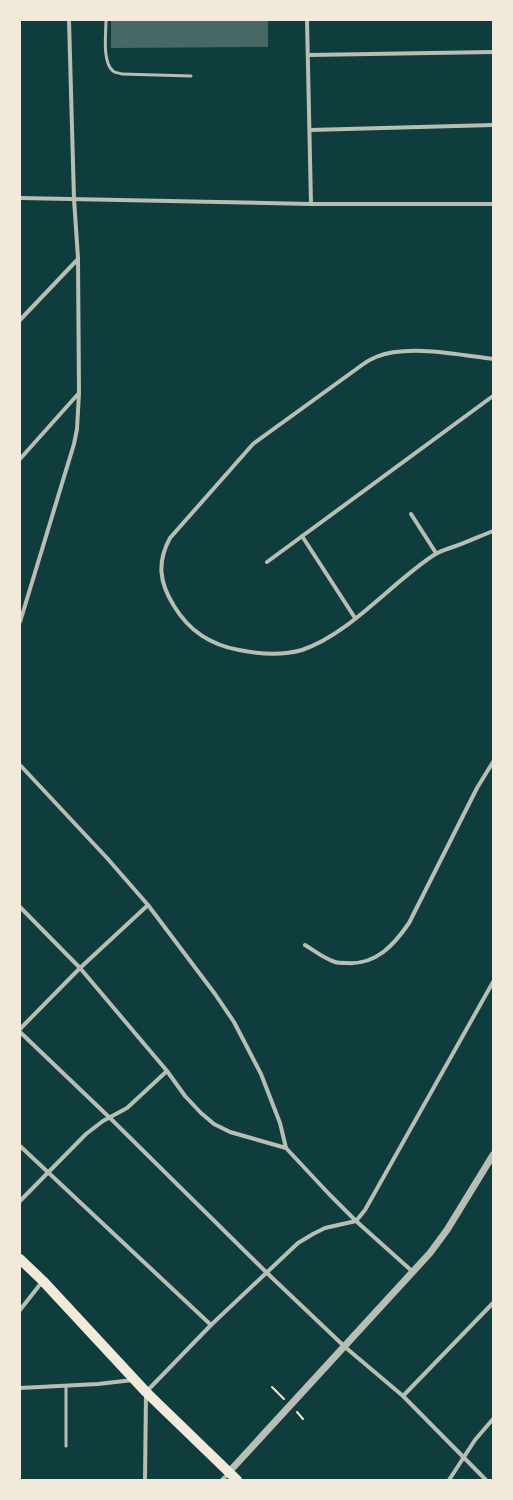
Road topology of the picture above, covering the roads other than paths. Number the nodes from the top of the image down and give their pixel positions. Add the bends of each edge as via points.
1 (69, 20) edge
2 (106, 20) edge
3 (307, 20) edge
4 (493, 52) edge
5 (308, 55) junction
6 (191, 76) dead end
7 (493, 125) edge
8 (310, 130) junction
9 (20, 198) edge
10 (74, 199) junction
11 (311, 204) junction
12 (493, 204) edge
13 (78, 258) junction
14 (20, 320) edge
15 (493, 359) edge
16 (79, 393) junction
17 (493, 396) edge
18 (20, 459) edge
19 (411, 514) dead end
20 (493, 531) edge
21 (302, 536) junction
22 (436, 553) junction
23 (267, 562) dead end
24 (355, 618) junction
25 (20, 622) edge
26 (493, 762) edge
27 (20, 765) edge
28 (148, 905) junction
29 (20, 908) edge
30 (305, 944) dead end
31 (80, 968) junction
32 (493, 982) edge
33 (20, 1029) edge
34 (20, 1032) edge
35 (167, 1071) junction
36 (110, 1118) junction
37 (20, 1146) edge
38 (286, 1148) junction
39 (493, 1155) edge
40 (49, 1172) junction
41 (20, 1201) edge
42 (356, 1221) junction
43 (20, 1259) edge
44 (266, 1272) junction
45 (414, 1272) junction
46 (43, 1281) junction
47 (493, 1304) edge
48 (20, 1310) edge
49 (211, 1325) junction
50 (345, 1347) junction
51 (135, 1380) junction
52 (66, 1386) junction
53 (20, 1388) edge
54 (146, 1392) junction
55 (403, 1396) junction
56 (493, 1419) edge
57 (66, 1446) dead end
58 (464, 1456) junction
59 (230, 1472) junction
60 (145, 1480) edge
61 (222, 1480) edge
62 (237, 1480) edge
63 (449, 1480) edge
64 (486, 1480) edge

1 - 10 street
2 - 6 lane via 108,64 114,71 122,74
3 - 5 street
4 - 5 street
5 - 8 street
7 - 8 street
8 - 11 street
9 - 10 street
10 - 11 street
10 - 13 street
11 - 12 street
13 - 14 street
13 - 16 street
15 - 24 street via 412,351 393,352 362,365 253,444 170,538 163,550 160,564 163,581 180,616 200,635 225,648 262,654 301,650
16 - 18 street
16 - 25 street via 74,444
17 - 21 street
19 - 22 street
20 - 22 street
21 - 23 street
21 - 24 street
22 - 24 street
26 - 30 street via 477,788 409,923 397,940 369,961 355,964 336,963
27 - 28 street
28 - 31 street
28 - 38 street via 234,1022 261,1074 280,1123
29 - 31 street
31 - 33 street
31 - 35 street
32 - 42 street via 390,1167
34 - 36 street
35 - 36 street via 127,1108
35 - 38 street via 186,1096 214,1124 230,1132
36 - 40 street via 86,1134
36 - 44 street
37 - 40 street
38 - 42 street
39 - 45 street via 447,1230
40 - 41 street
40 - 49 street
42 - 44 street via 325,1228 313,1234 298,1243
42 - 45 street
43 - 46 main road
44 - 49 street
44 - 50 street
45 - 50 street
46 - 48 street
46 - 51 main road
47 - 55 street
49 - 54 street
50 - 55 street
50 - 59 street
51 - 52 street
51 - 54 main road
52 - 53 street
52 - 57 lane
54 - 59 main road
54 - 60 street
55 - 58 street
56 - 58 street
58 - 63 street
58 - 64 street
59 - 61 street
59 - 62 main road

